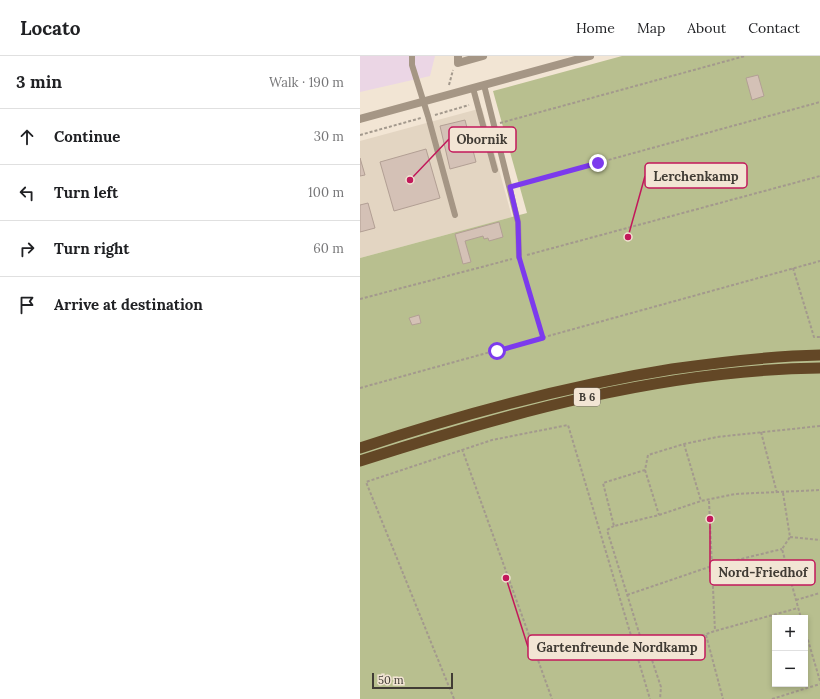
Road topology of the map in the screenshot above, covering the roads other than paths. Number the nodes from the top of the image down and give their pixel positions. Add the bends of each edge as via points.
1 (412, 56) edge
2 (458, 56) edge
3 (483, 56) edge
4 (590, 56) edge
5 (484, 85) junction
6 (473, 88) junction
7 (424, 102) junction
8 (360, 119) edge
9 (495, 170) dead end
10 (455, 215) dead end
11 (519, 257) road end
12 (820, 355) edge
13 (820, 368) edge
14 (360, 448) edge
15 (360, 461) edge

1 - 7 lane via 412,65
2 - 3 street via 458,63
4 - 5 street
5 - 6 street
5 - 11 lane via 518,222
6 - 7 street
6 - 9 lane
7 - 8 street
7 - 10 lane
12 - 14 highway, B 6 via 778,356 724,362 597,383 495,408
13 - 15 highway, B 6 via 779,368 726,373 600,394 451,432

